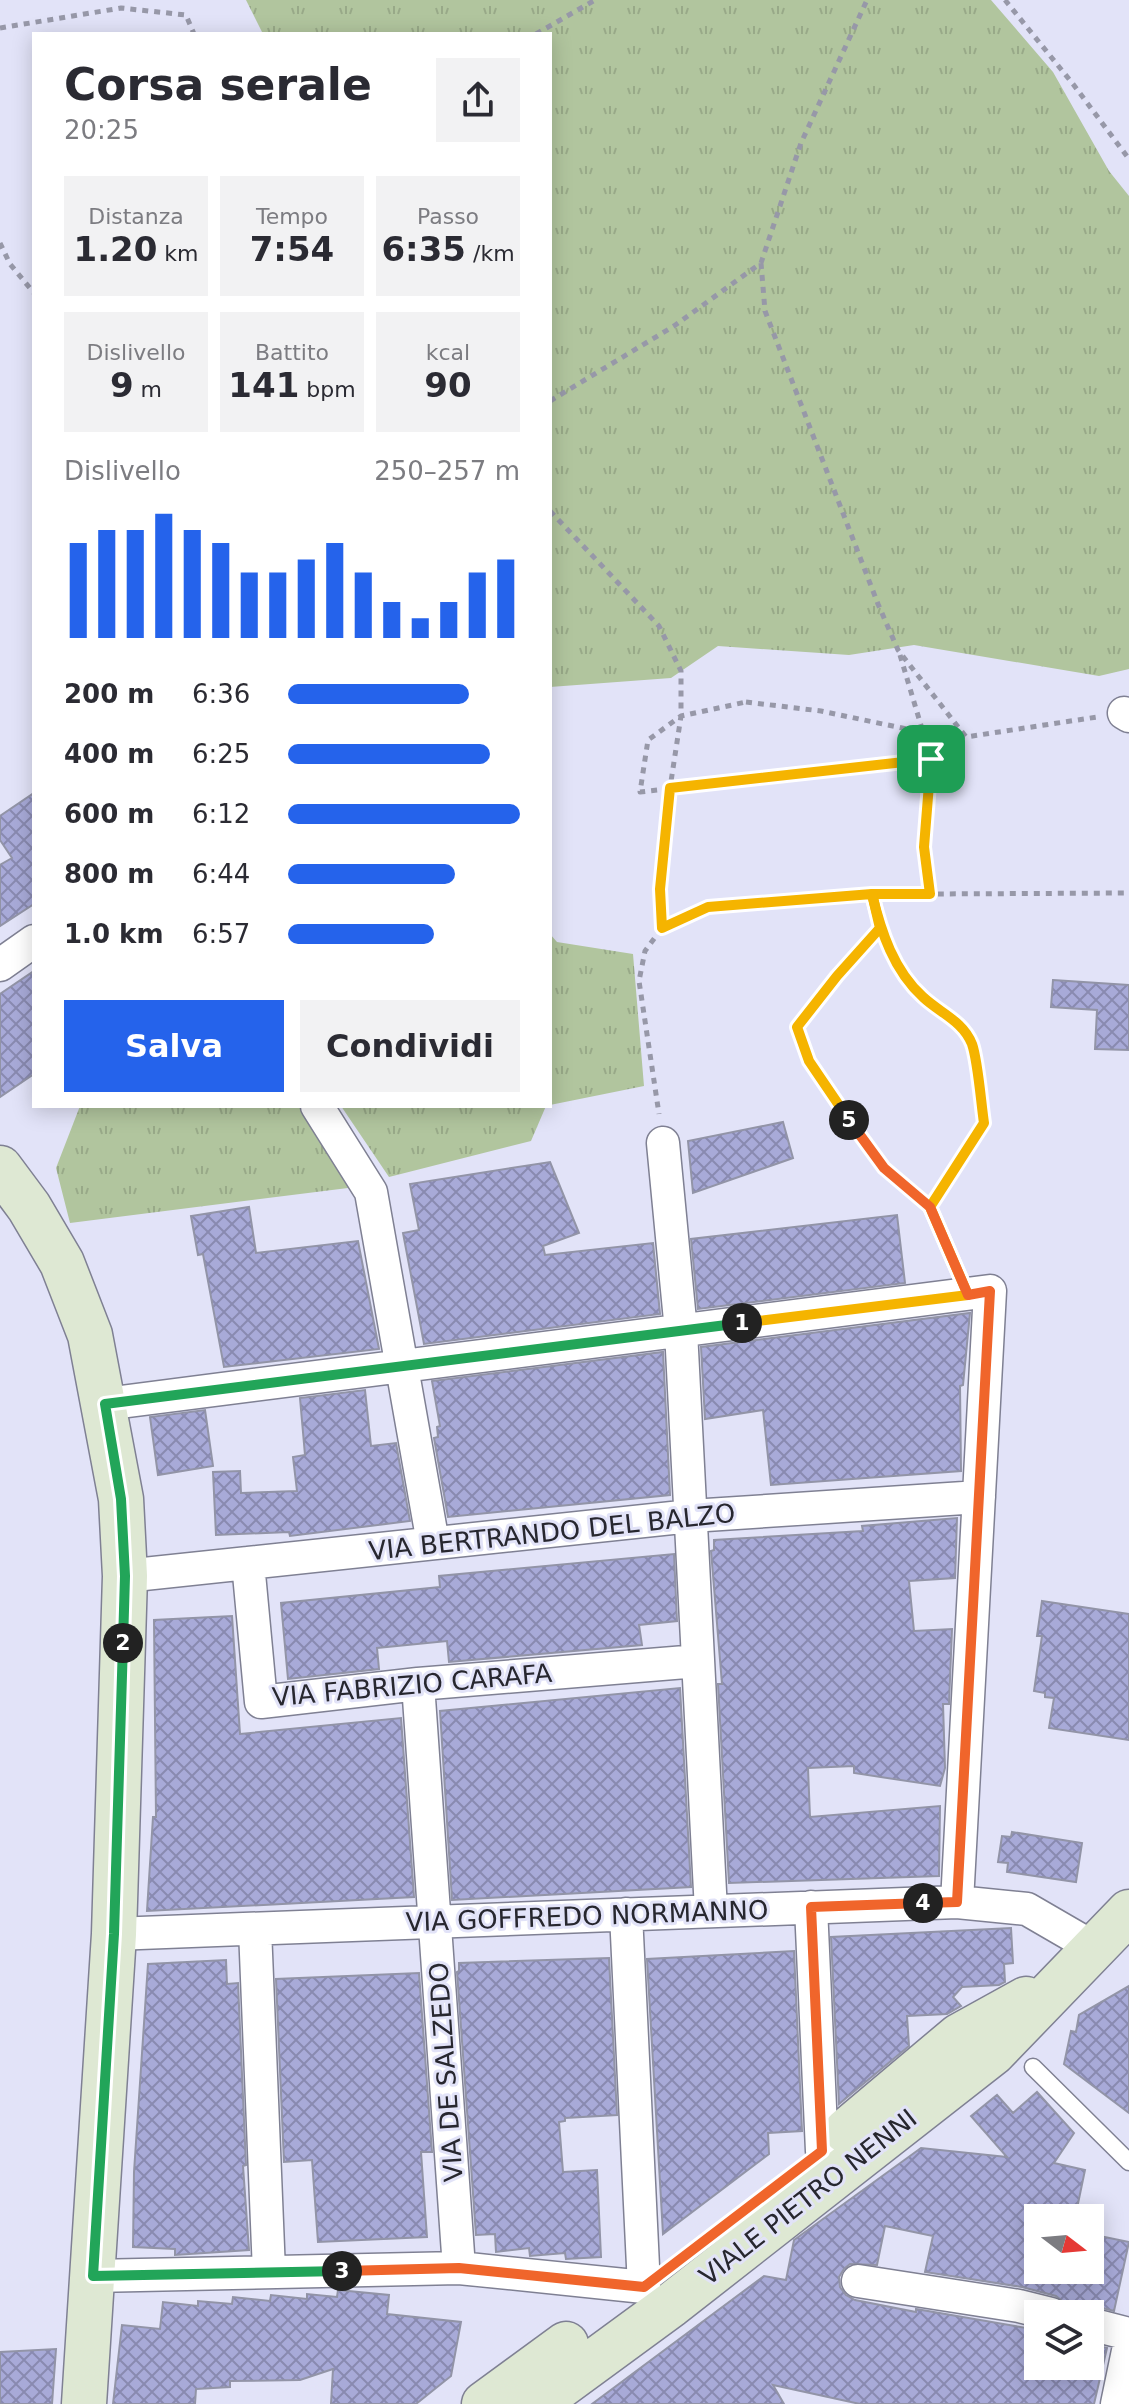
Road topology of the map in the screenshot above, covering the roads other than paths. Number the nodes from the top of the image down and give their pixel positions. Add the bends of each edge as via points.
1 (32, 942) edge
2 (0, 965) edge
3 (318, 1108) edge
4 (663, 1143) road end
5 (0, 1168) edge
6 (681, 1331) junction
7 (402, 1367) junction
8 (105, 1404) junction
9 (979, 1497) junction
10 (691, 1516) junction
11 (433, 1543) junction
12 (248, 1563) junction
13 (125, 1576) junction
14 (698, 1661) junction
15 (418, 1684) junction
16 (957, 1902) junction
17 (811, 1907) junction
18 (711, 1911) junction
19 (1129, 1912) edge
20 (626, 1914) junction
21 (436, 1922) junction
22 (255, 1929) junction
23 (114, 1934) junction
24 (1081, 1962) junction
25 (1033, 2067) dead end
26 (822, 2151) junction
27 (1129, 2162) edge
28 (459, 2268) junction
29 (269, 2272) junction
30 (93, 2276) junction
31 (858, 2281) dead end
32 (644, 2287) junction
33 (1024, 2307) edge
34 (1104, 2328) edge
35 (1129, 2334) edge
36 (1129, 2346) edge
37 (84, 2404) edge
38 (484, 2404) edge
39 (536, 2404) edge
40 (1117, 2404) edge

1 - 2 street
3 - 7 street via 371,1192
4 - 6 street
5 - 8 main road via 62,1263 90,1335
6 - 7 street
6 - 9 street via 990,1291
6 - 10 street
7 - 8 street
7 - 11 street
8 - 13 main road via 121,1499
9 - 10 street, VIA BERTRANDO DEL BALZO
9 - 16 street
10 - 11 street, VIA BERTRANDO DEL BALZO
10 - 14 street
11 - 12 street, VIA BERTRANDO DEL BALZO
12 - 13 street, VIA BERTRANDO DEL BALZO
12 - 15 street, VIA FABRIZIO CARAFA via 261,1702
13 - 23 main road
14 - 15 street, VIA FABRIZIO CARAFA
14 - 18 street
15 - 21 street, VIA DE SALZEDO
16 - 17 street, VIA GOFFREDO NORMANNO
16 - 24 street, VIA GOFFREDO NORMANNO via 1027,1909
17 - 18 street, VIA GOFFREDO NORMANNO
17 - 26 street
18 - 20 street, VIA GOFFREDO NORMANNO
19 - 24 main road, VIALE PIETRO NENNI
20 - 21 street, VIA GOFFREDO NORMANNO
20 - 32 street
21 - 22 street, VIA GOFFREDO NORMANNO
21 - 28 street, VIA DE SALZEDO
22 - 23 street, VIA GOFFREDO NORMANNO
22 - 29 street
23 - 30 main road
24 - 26 main road, VIALE PIETRO NENNI via 959,2036
24 - 39 main road, VIALE PIETRO NENNI via 993,2053
25 - 27 lane
26 - 32 main road, VIALE PIETRO NENNI
28 - 29 street
28 - 32 street
29 - 30 street
30 - 37 main road
31 - 33 street
32 - 38 main road, VIALE PIETRO NENNI
34 - 35 street
36 - 40 street

